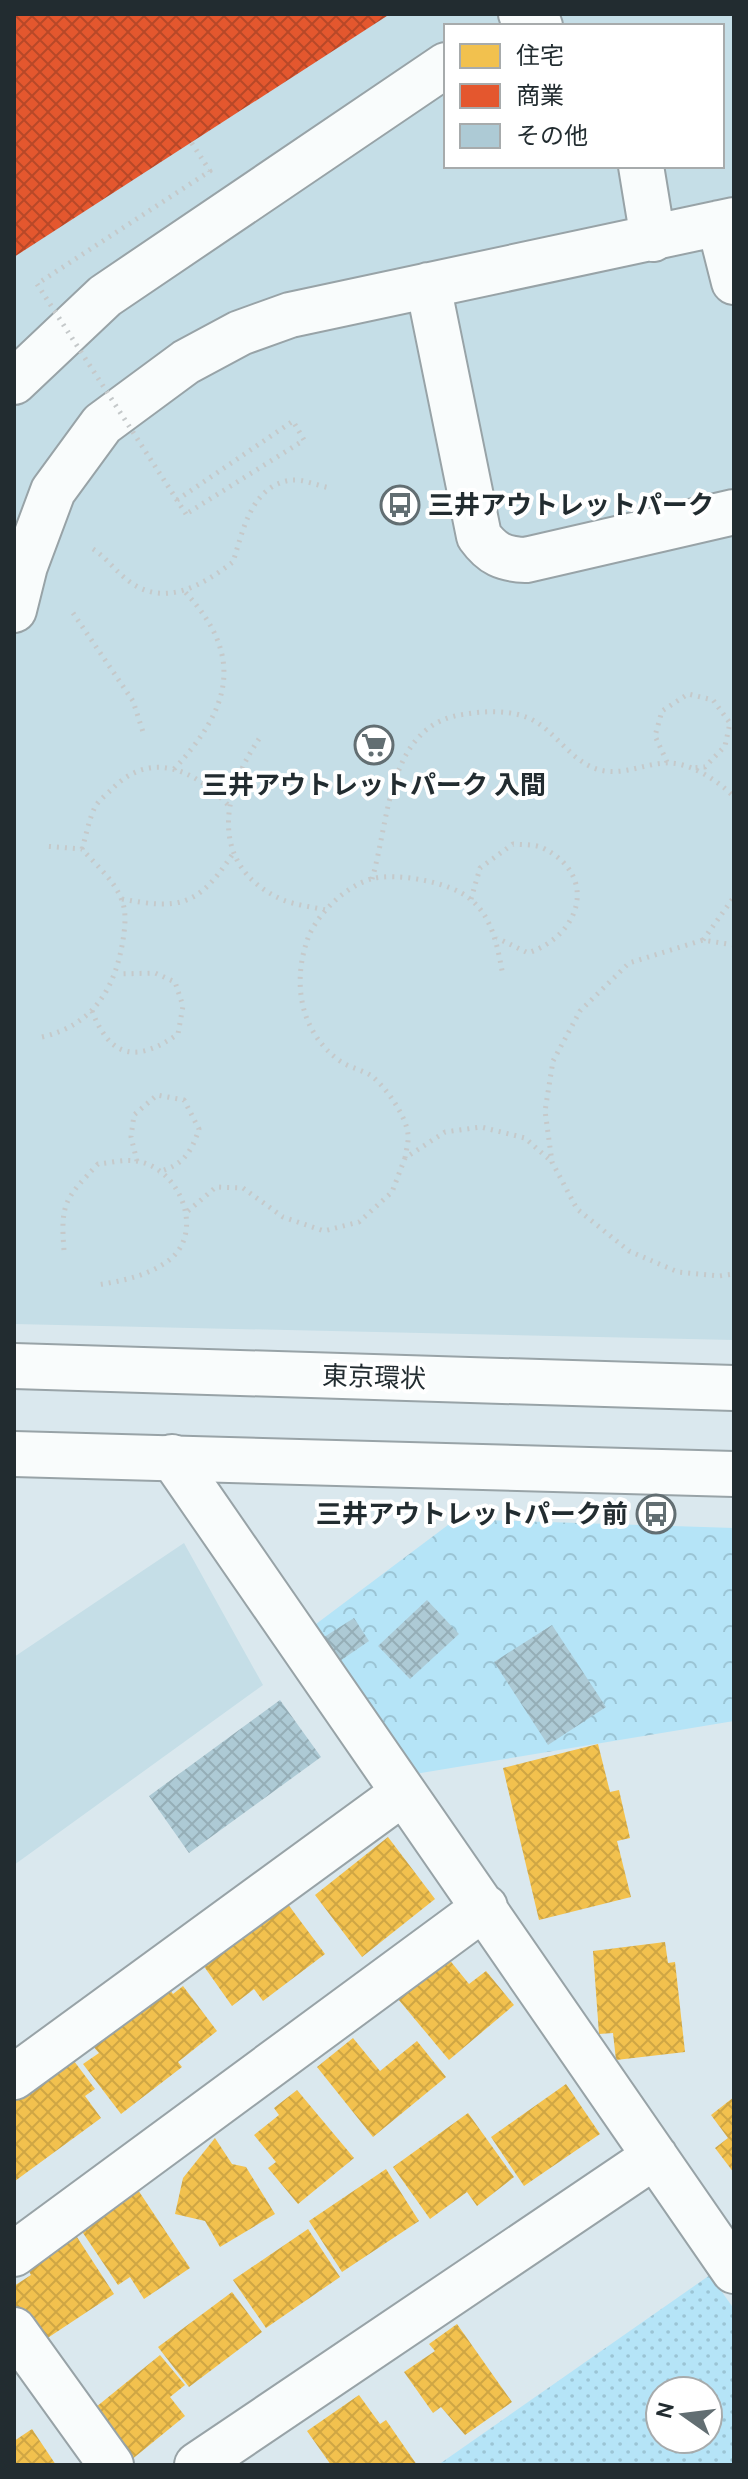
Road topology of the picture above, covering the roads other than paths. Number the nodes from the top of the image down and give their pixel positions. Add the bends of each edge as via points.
1 (444, 66) edge
2 (641, 168) edge
3 (727, 222) edge
4 (653, 239) junction
5 (734, 282) edge
6 (428, 285) junction
7 (14, 382) edge
8 (734, 512) edge
9 (14, 610) edge
10 (14, 1366) edge
11 (734, 1388) edge
12 (14, 1454) edge
13 (172, 1457) junction
14 (734, 1474) edge
15 (403, 1793) junction
16 (485, 1907) junction
17 (14, 2077) edge
18 (655, 2156) junction
19 (14, 2254) edge
20 (734, 2271) edge
21 (14, 2330) edge
22 (111, 2465) edge
23 (197, 2465) edge

1 - 7 main road via 105,296
2 - 4 main road
3 - 4 main road
3 - 5 main road
4 - 6 main road
6 - 8 main road via 475,521 490,551 526,560
6 - 9 main road via 290,315 240,333 186,362 102,424 53,491
10 - 11 main road, 東京環状
12 - 13 main road
13 - 14 main road
13 - 15 main road
15 - 16 main road
15 - 17 main road
16 - 18 main road
16 - 19 main road
18 - 20 main road
18 - 23 main road
21 - 22 main road

